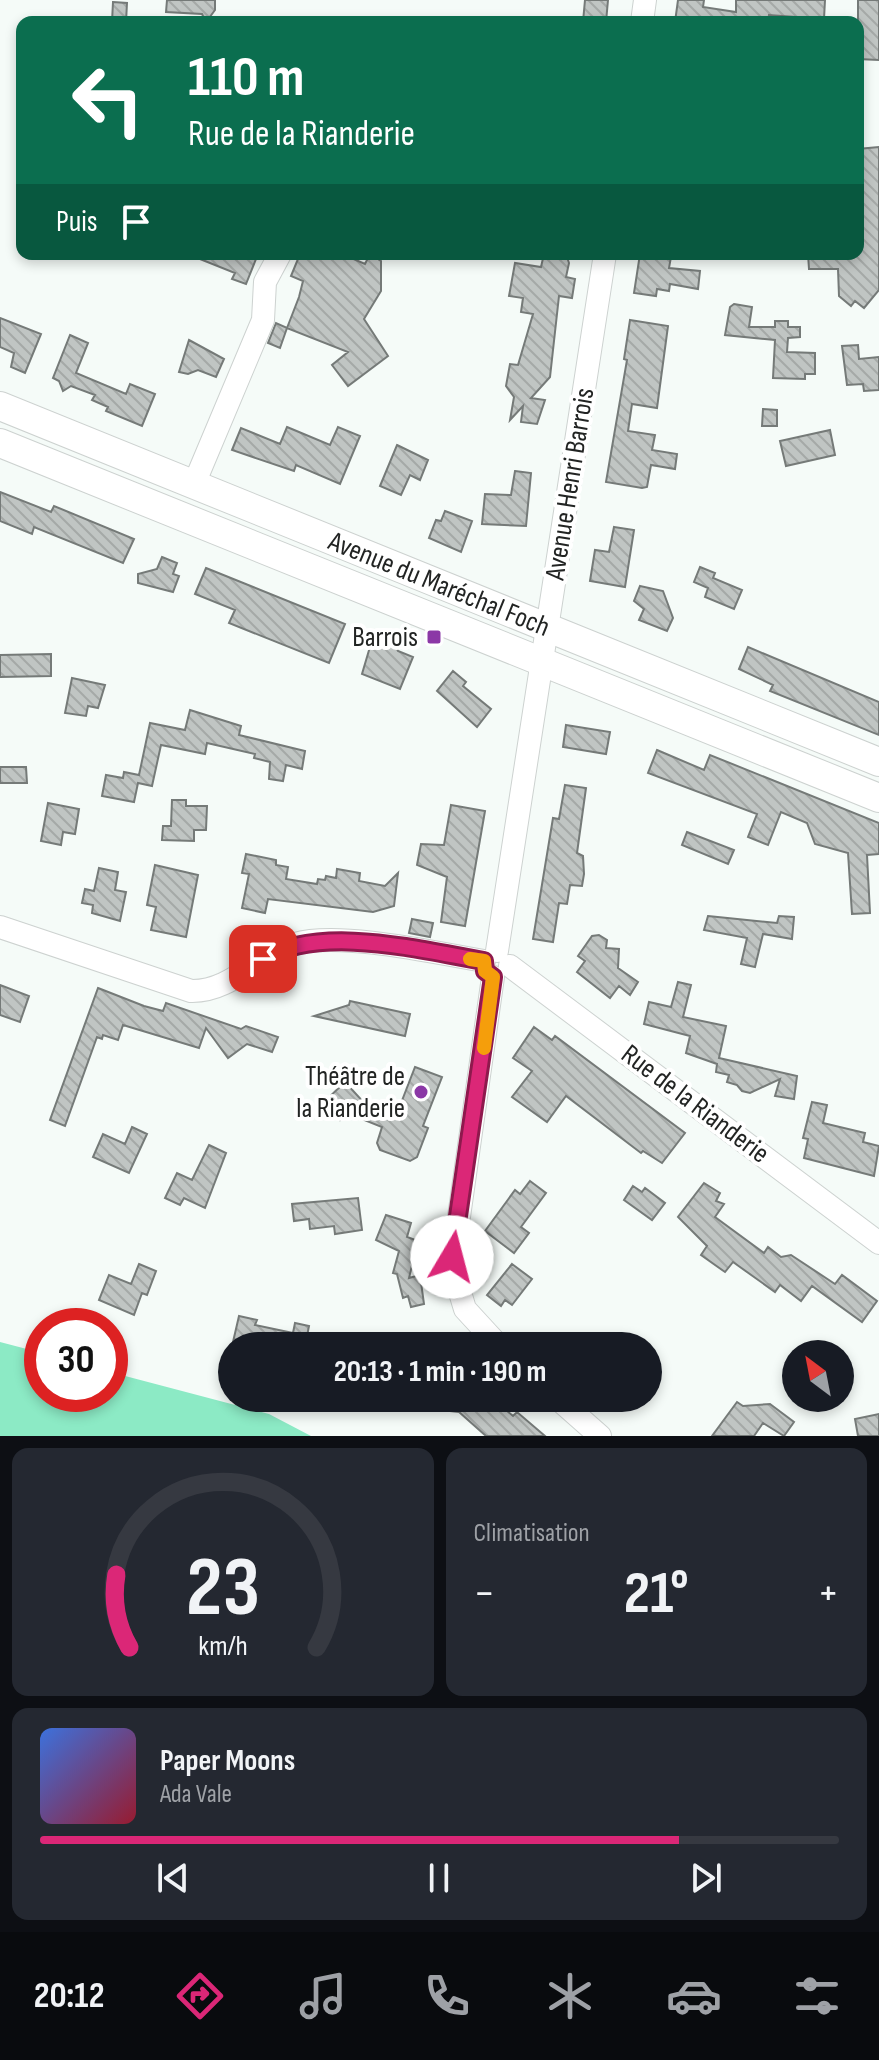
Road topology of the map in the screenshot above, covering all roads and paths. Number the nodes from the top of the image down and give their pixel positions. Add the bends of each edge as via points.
1 (277, 260) edge
2 (604, 260) edge
3 (0, 406) edge
4 (0, 443) edge
5 (194, 484) junction
6 (547, 628) junction
7 (542, 661) junction
8 (879, 762) edge
9 (879, 798) edge
10 (0, 927) edge
11 (496, 964) junction
12 (879, 1243) edge
13 (486, 1332) edge
14 (573, 1412) edge
15 (600, 1436) edge

1 - 5 street via 265,282 263,320
2 - 6 street, Avenue Henri Barrois
3 - 5 main road, Avenue du Maréchal Foch
4 - 7 main road, Avenue du Maréchal Foch
5 - 6 main road, Avenue du Maréchal Foch
6 - 7 street, Avenue Henri Barrois
6 - 8 main road, Avenue du Maréchal Foch
7 - 9 main road, Avenue du Maréchal Foch
7 - 11 street, Avenue Henri Barrois
10 - 11 street, Rue de la Rianderie via 191,991 224,985 273,953 321,939
11 - 12 street, Rue de la Rianderie
11 - 13 street, Avenue Henri Barrois via 452,1257 465,1309
14 - 15 street

